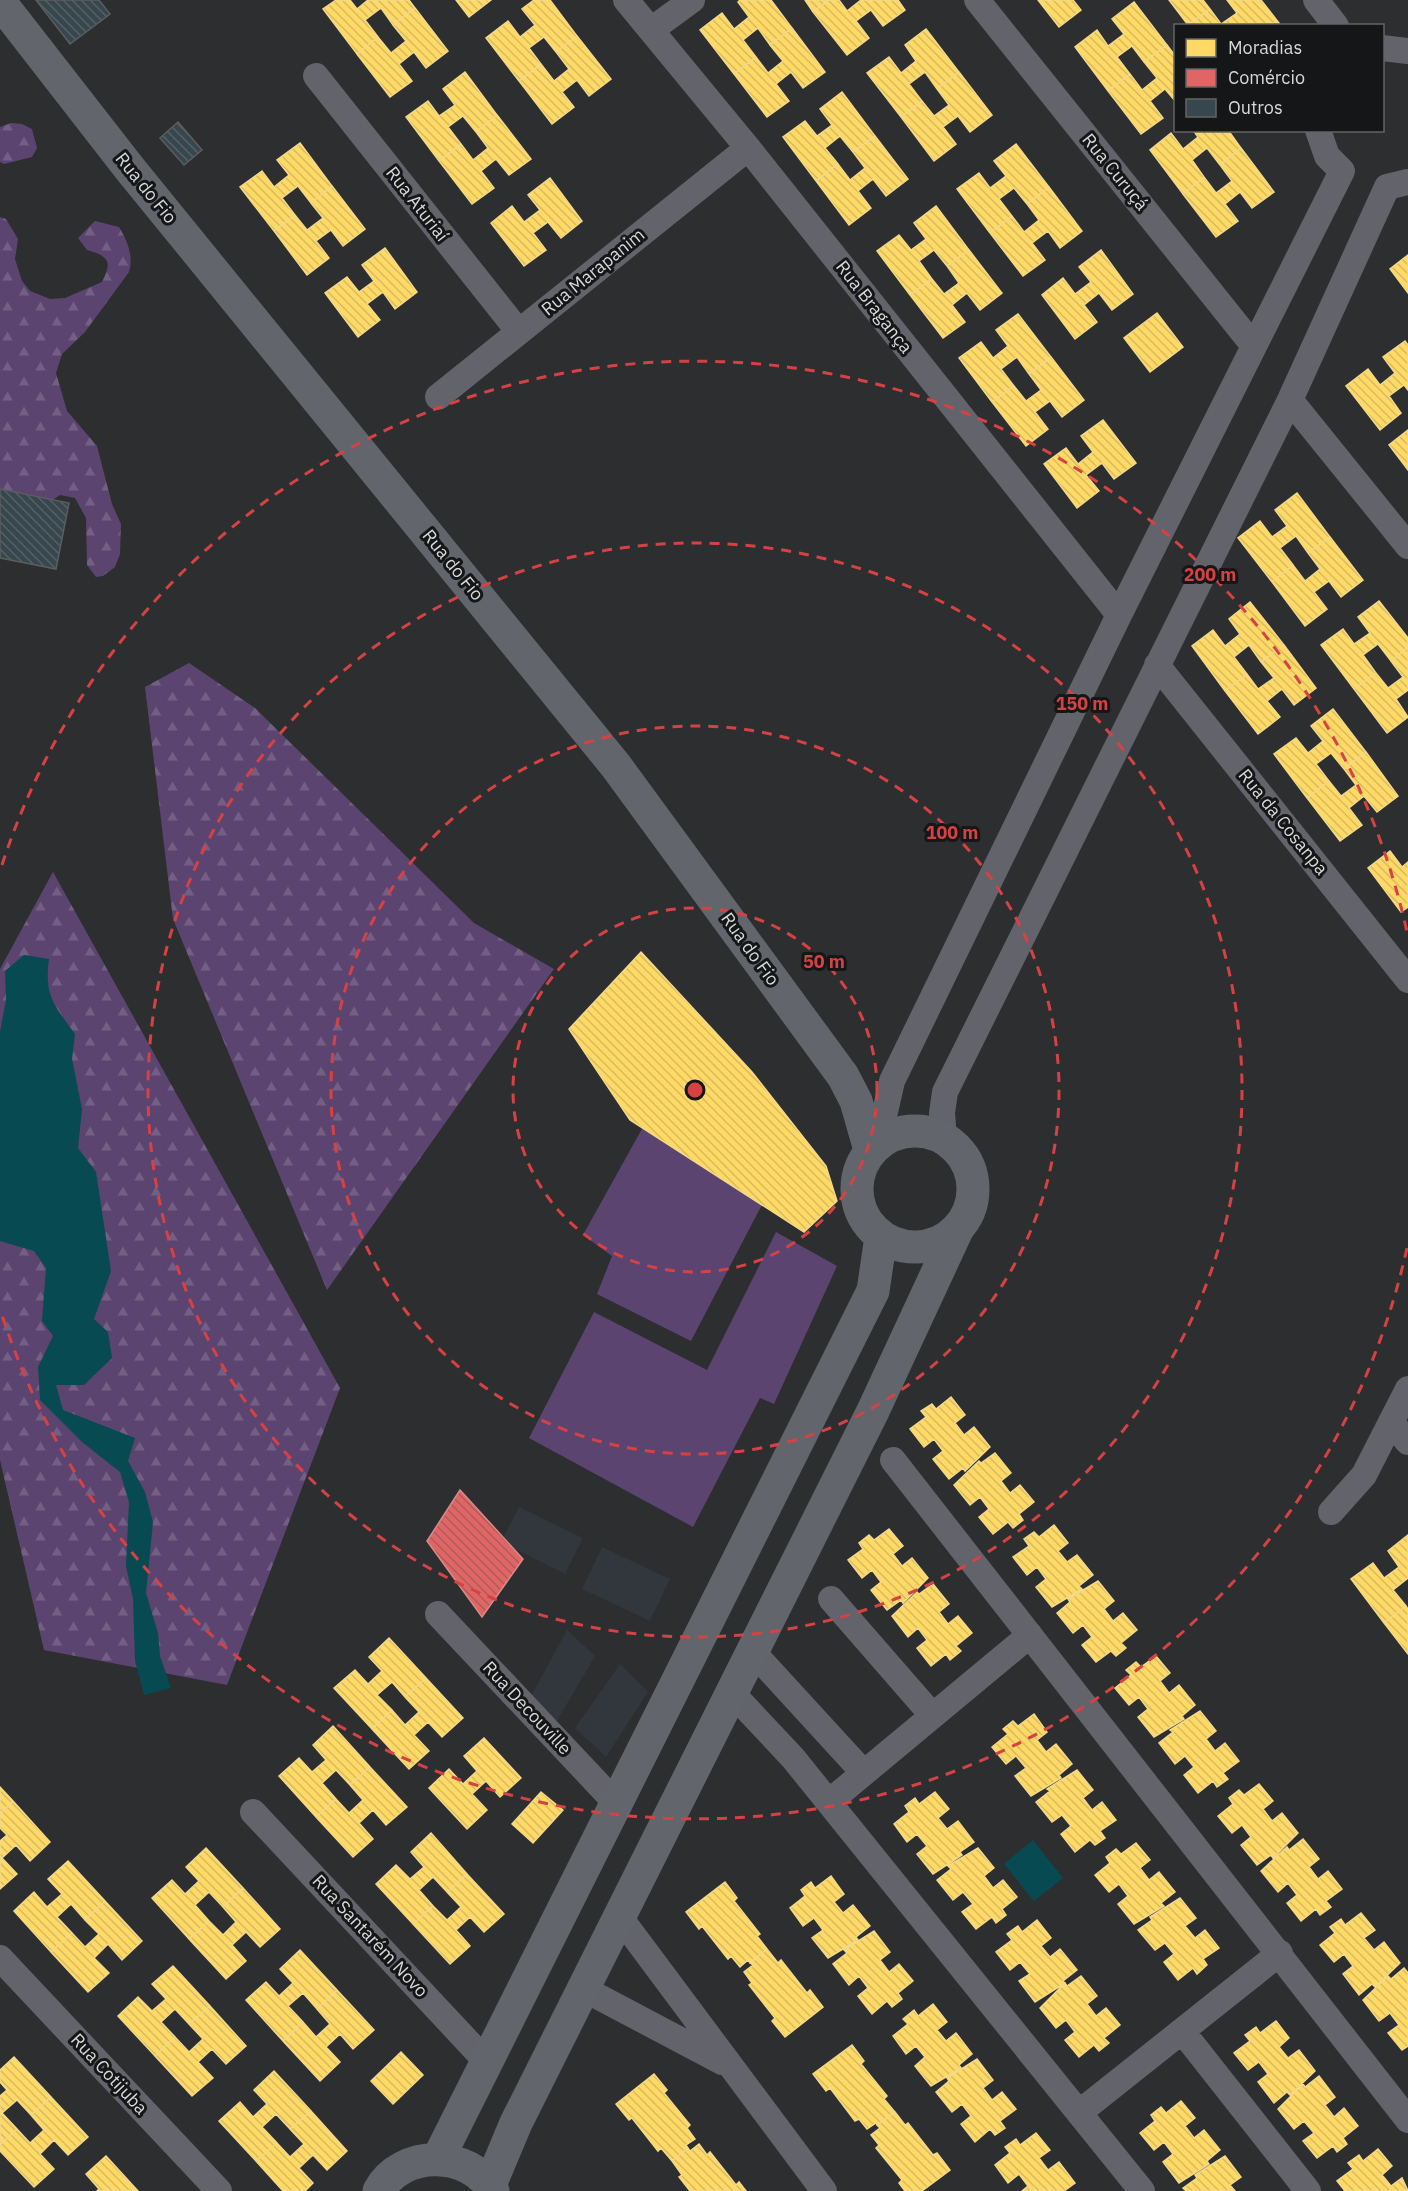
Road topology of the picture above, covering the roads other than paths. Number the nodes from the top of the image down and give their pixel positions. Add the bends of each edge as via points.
1 (626, 0) edge
2 (692, 0) edge
3 (977, 0) edge
4 (1316, 0) edge
5 (0, 2) edge
6 (1334, 24) edge
7 (651, 30) junction
8 (1384, 48) edge
9 (1408, 51) edge
10 (316, 76) dead end
11 (1319, 132) edge
12 (748, 148) junction
13 (1408, 182) edge
14 (519, 332) junction
15 (1253, 345) junction
16 (438, 397) dead end
17 (1290, 400) junction
18 (1408, 546) edge
19 (1119, 615) junction
20 (1157, 665) junction
21 (1408, 980) edge
22 (944, 1138) junction
23 (874, 1146) junction
24 (958, 1228) junction
25 (881, 1237) junction
26 (1408, 1389) edge
27 (1391, 1422) junction
28 (1408, 1442) edge
29 (893, 1460) dead end
30 (1332, 1512) dead end
31 (831, 1599) dead end
32 (438, 1614) dead end
33 (1030, 1635) junction
34 (753, 1652) junction
35 (732, 1693) junction
36 (932, 1715) junction
37 (863, 1772) junction
38 (829, 1802) junction
39 (616, 1803) junction
40 (253, 1812) dead end
41 (619, 1916) junction
42 (1280, 1953) junction
43 (0, 1958) edge
44 (582, 1988) junction
45 (1182, 2031) junction
46 (486, 2061) junction
47 (728, 2065) junction
48 (1080, 2112) junction
49 (1408, 2120) edge
50 (438, 2159) junction
51 (492, 2188) edge
52 (219, 2191) edge
53 (378, 2191) edge
54 (824, 2191) edge
55 (1142, 2191) edge
56 (1308, 2191) edge

1 - 7 street, Rua Bragança
2 - 7 street
3 - 15 street, Rua Curuçá
4 - 6 street
5 - 23 street, Rua do Fio via 138,178 616,766 843,1076
7 - 12 street, Rua Bragança
8 - 9 street
10 - 14 street, Rua Aturiaí
11 - 15 street via 1327,156 1342,171
12 - 14 street, Rua Marapanim
12 - 19 street, Rua Bragança
13 - 17 street via 1387,187
14 - 16 street, Rua Marapanim
15 - 19 street
17 - 18 street
17 - 20 street
19 - 23 street via 892,1081
20 - 21 street, Rua da Cosanpa
20 - 22 street via 945,1092
22 - 23 street via 911,1130 893,1134
22 - 24 street via 968,1164 972,1180 973,1197
23 - 25 street via 859,1172 857,1196 865,1219
24 - 25 street via 930,1246 913,1248
24 - 34 street via 888,1381
25 - 39 street via 873,1291
26 - 27 street
27 - 28 street
27 - 30 street via 1364,1475
29 - 33 street
31 - 36 street
32 - 39 street, Rua Decouville
33 - 36 street
33 - 42 street
34 - 35 street
34 - 37 street
35 - 38 street
35 - 41 street
36 - 37 street
37 - 38 street
38 - 48 street
39 - 46 street
40 - 46 street, Rua Santarém Novo
41 - 44 street
41 - 47 street
42 - 45 street
42 - 49 street
43 - 52 street, Rua Cotijuba
44 - 47 street
44 - 51 street via 516,2122
45 - 48 street
45 - 56 street
46 - 50 street
47 - 54 street
48 - 55 street
50 - 51 street via 476,2172
50 - 53 street via 417,2162 397,2171

